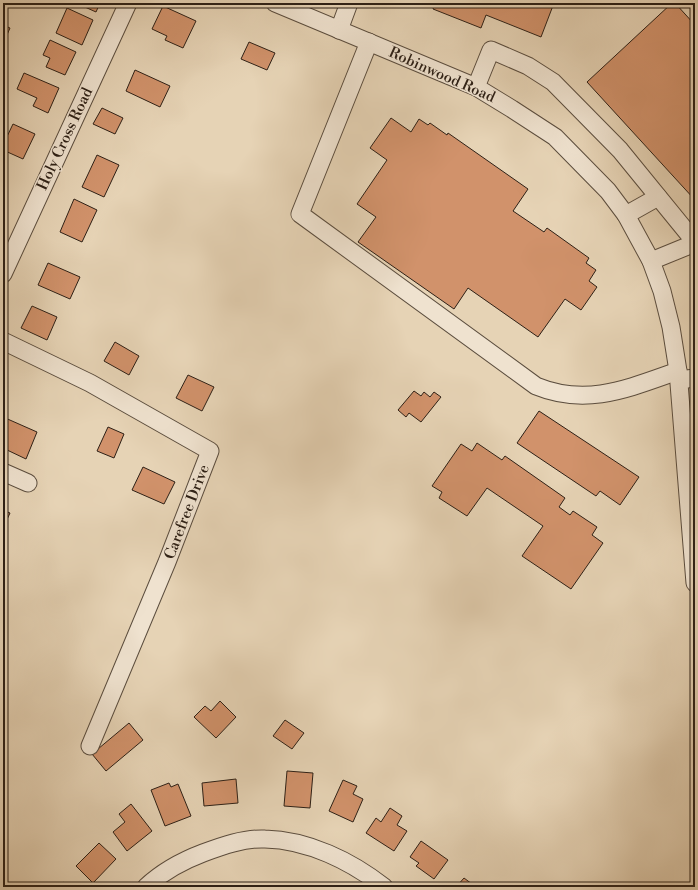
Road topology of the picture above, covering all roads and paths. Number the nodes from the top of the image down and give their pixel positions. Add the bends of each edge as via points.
1 (128, 3) edge
2 (275, 3) edge
3 (349, 3) edge
4 (339, 30) junction
5 (369, 42) junction
6 (476, 88) junction
7 (658, 197) junction
8 (626, 215) junction
9 (695, 243) edge
10 (651, 261) junction
11 (3, 274) edge
12 (3, 341) edge
13 (684, 376) edge
14 (3, 472) edge
15 (28, 483) dead end
16 (695, 583) edge
17 (90, 746) dead end
18 (146, 887) edge
19 (384, 887) edge

1 - 11 street, Holy Cross Road
2 - 4 street, Robinwood Road
3 - 4 street
4 - 5 street, Robinwood Road
5 - 6 street, Robinwood Road
5 - 13 street via 300,214 536,386 563,394 589,396
6 - 7 street via 491,50 528,66 553,82 620,150
6 - 8 street, Robinwood Road via 555,137 608,191
7 - 8 street
7 - 9 street
8 - 10 street, Robinwood Road
9 - 10 street
10 - 13 street, Robinwood Road via 662,291
12 - 17 street, Carefree Drive via 90,383 210,451
13 - 16 street, Robinwood Road
14 - 15 street
18 - 19 street via 184,860 226,844 264,839 297,844 329,855 362,870

